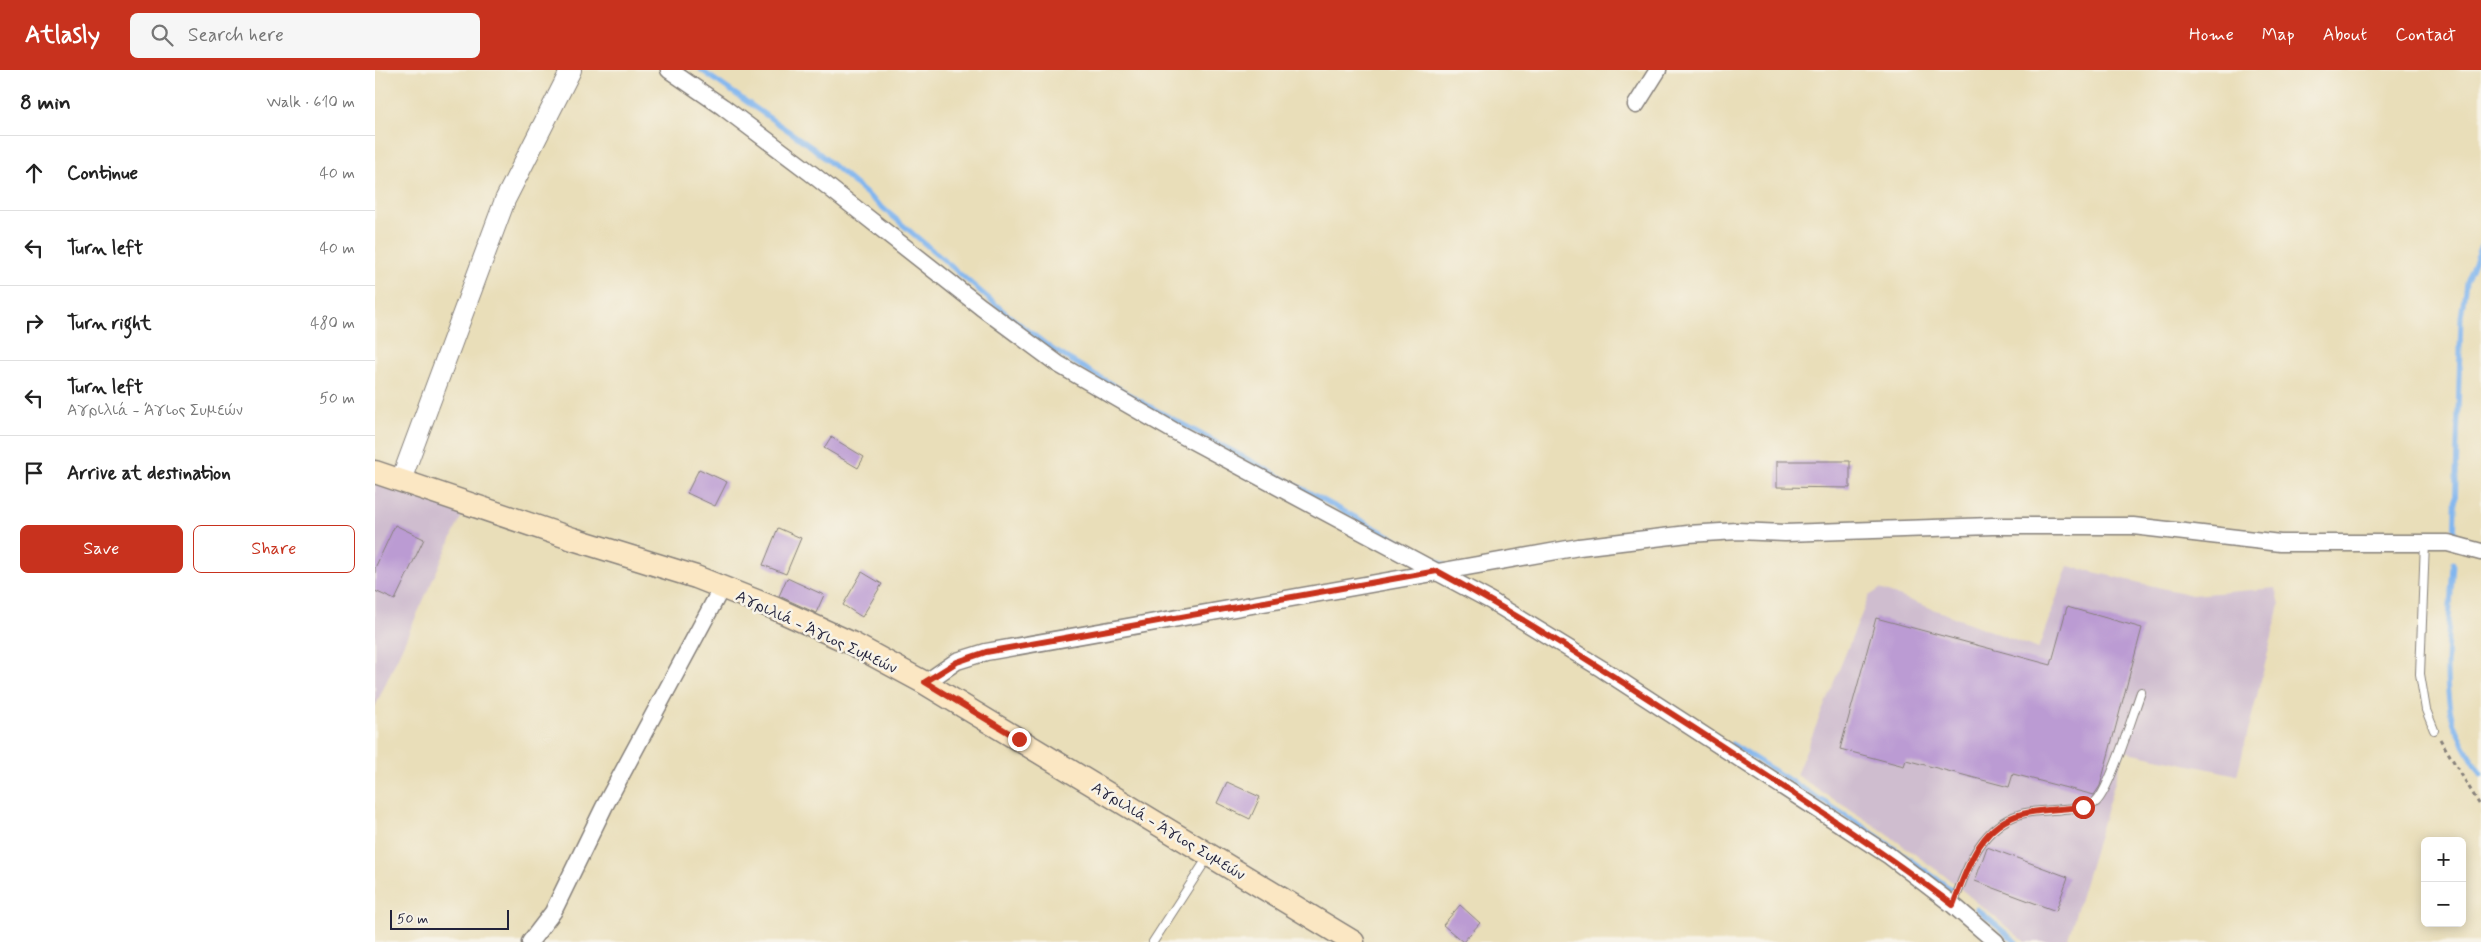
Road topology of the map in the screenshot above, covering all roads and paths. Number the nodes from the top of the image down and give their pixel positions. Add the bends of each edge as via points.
1 (571, 70) edge
2 (669, 70) edge
3 (1658, 70) edge
4 (1637, 105) dead end
5 (375, 472) edge
6 (401, 480) junction
7 (2425, 542) junction
8 (2481, 552) edge
9 (1437, 571) junction
10 (722, 587) junction
11 (925, 682) junction
12 (2141, 692) dead end
13 (2434, 730) joint
14 (2481, 808) edge
15 (1210, 854) junction
16 (1953, 905) junction
17 (530, 942) edge
18 (1153, 942) edge
19 (1353, 942) edge
20 (1995, 942) edge

1 - 6 street via 505,200
2 - 9 street via 812,174 1058,364 1174,431
3 - 4 street
5 - 6 main road, Αγριλιά - Άγιος Συμεών
6 - 10 main road, Αγριλιά - Άγιος Συμεών
7 - 8 street via 2448,543
7 - 9 street via 2280,544 2133,526 1992,526 1785,533 1737,531 1579,547
7 - 13 lane via 2420,674 2426,710
9 - 11 street via 986,652 957,662
9 - 16 street via 1491,600 1602,669 1888,856
10 - 11 main road, Αγριλιά - Άγιος Συμεών via 851,643
10 - 17 street via 608,799 553,912
11 - 15 main road, Αγριλιά - Άγιος Συμεών
12 - 16 lane via 2102,795 2095,803 2022,814 2001,824 1984,838 1972,856
13 - 14 path
15 - 18 lane
15 - 19 main road, Αγριλιά - Άγιος Συμεών
16 - 20 street

